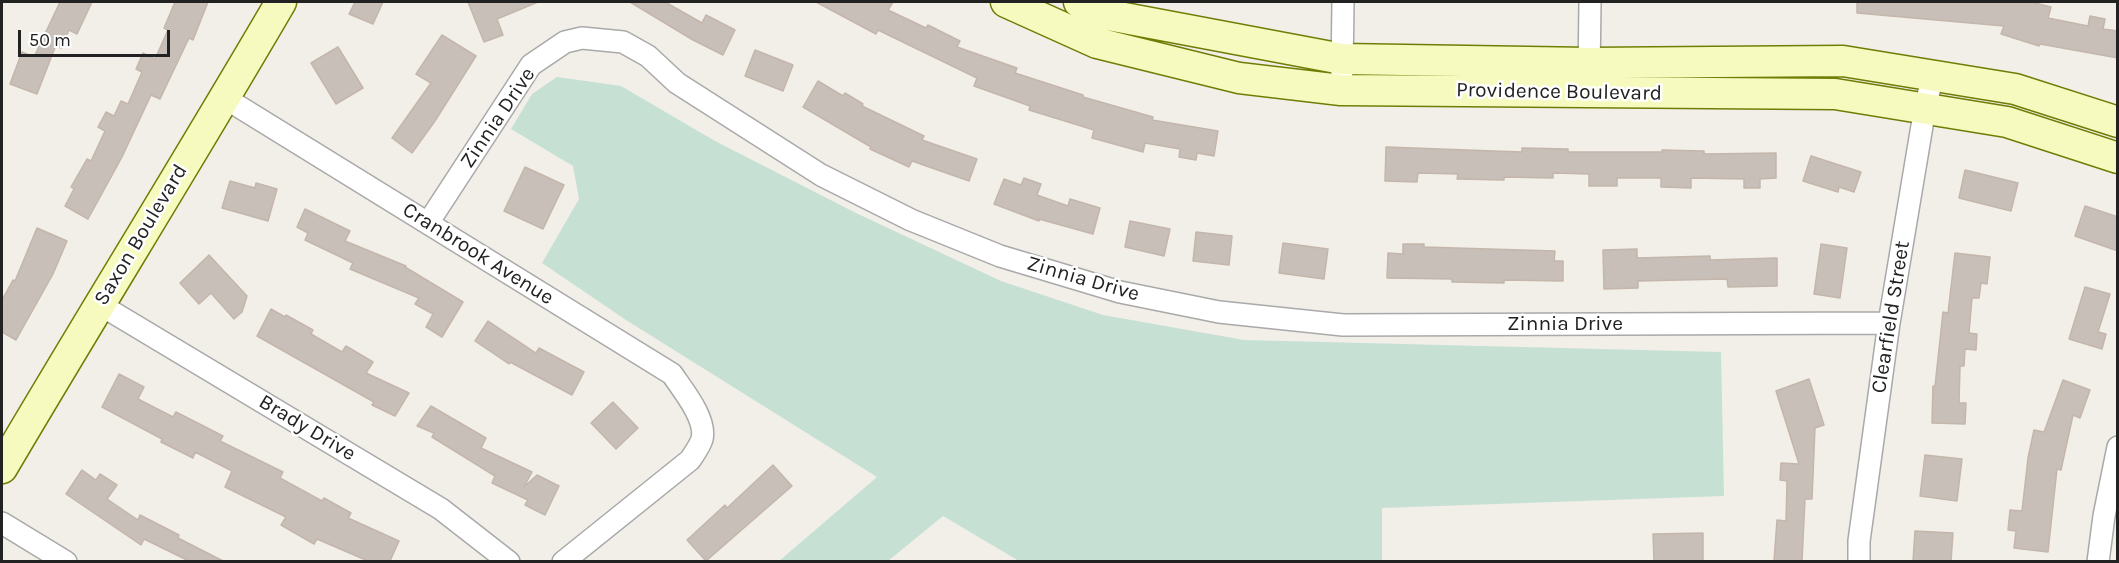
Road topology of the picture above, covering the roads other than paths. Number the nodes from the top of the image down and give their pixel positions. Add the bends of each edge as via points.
1 (281, 2) edge
2 (1006, 2) edge
3 (1343, 2) edge
4 (1590, 2) edge
5 (1095, 6) edge
6 (1097, 43) junction
7 (1342, 59) junction
8 (1589, 63) junction
9 (1933, 75) junction
10 (1341, 90) junction
11 (1588, 92) junction
12 (225, 98) junction
13 (1925, 108) junction
14 (2118, 122) edge
15 (2118, 158) edge
16 (428, 223) junction
17 (99, 304) junction
18 (1889, 323) junction
19 (2118, 447) edge
20 (2, 468) edge
21 (2111, 517) edge
22 (2, 523) edge
23 (66, 561) edge
24 (508, 561) edge
25 (563, 561) edge
26 (1859, 561) edge
27 (2098, 561) edge

1 - 12 main road, Saxon Boulevard
2 - 6 main road, Providence Boulevard
3 - 7 street
4 - 8 street
5 - 6 street
5 - 7 main road, Providence Boulevard
6 - 10 main road, Providence Boulevard via 1239,78
7 - 8 main road, Providence Boulevard
7 - 10 street
8 - 9 main road, Providence Boulevard via 1843,61
8 - 11 street
9 - 13 street, Clearfield Street
9 - 14 main road, Providence Boulevard via 2015,89
10 - 11 main road, Providence Boulevard
11 - 13 main road, Providence Boulevard via 1835,94
12 - 16 street, Cranbrook Avenue
12 - 17 main road, Saxon Boulevard
13 - 15 main road, Providence Boulevard via 2007,122
13 - 18 street, Clearfield Street
16 - 18 street, Zinnia Drive via 531,65 565,42 582,38 623,42 648,56 677,83 821,175 911,220 1000,256 1120,292 1219,312 1343,325
16 - 25 street, Cranbrook Avenue via 672,374 698,412 702,434 690,460
17 - 20 main road, Saxon Boulevard
17 - 24 street, Brady Drive via 441,509
18 - 26 street, Clearfield Street
19 - 21 street
21 - 27 street
22 - 23 street

